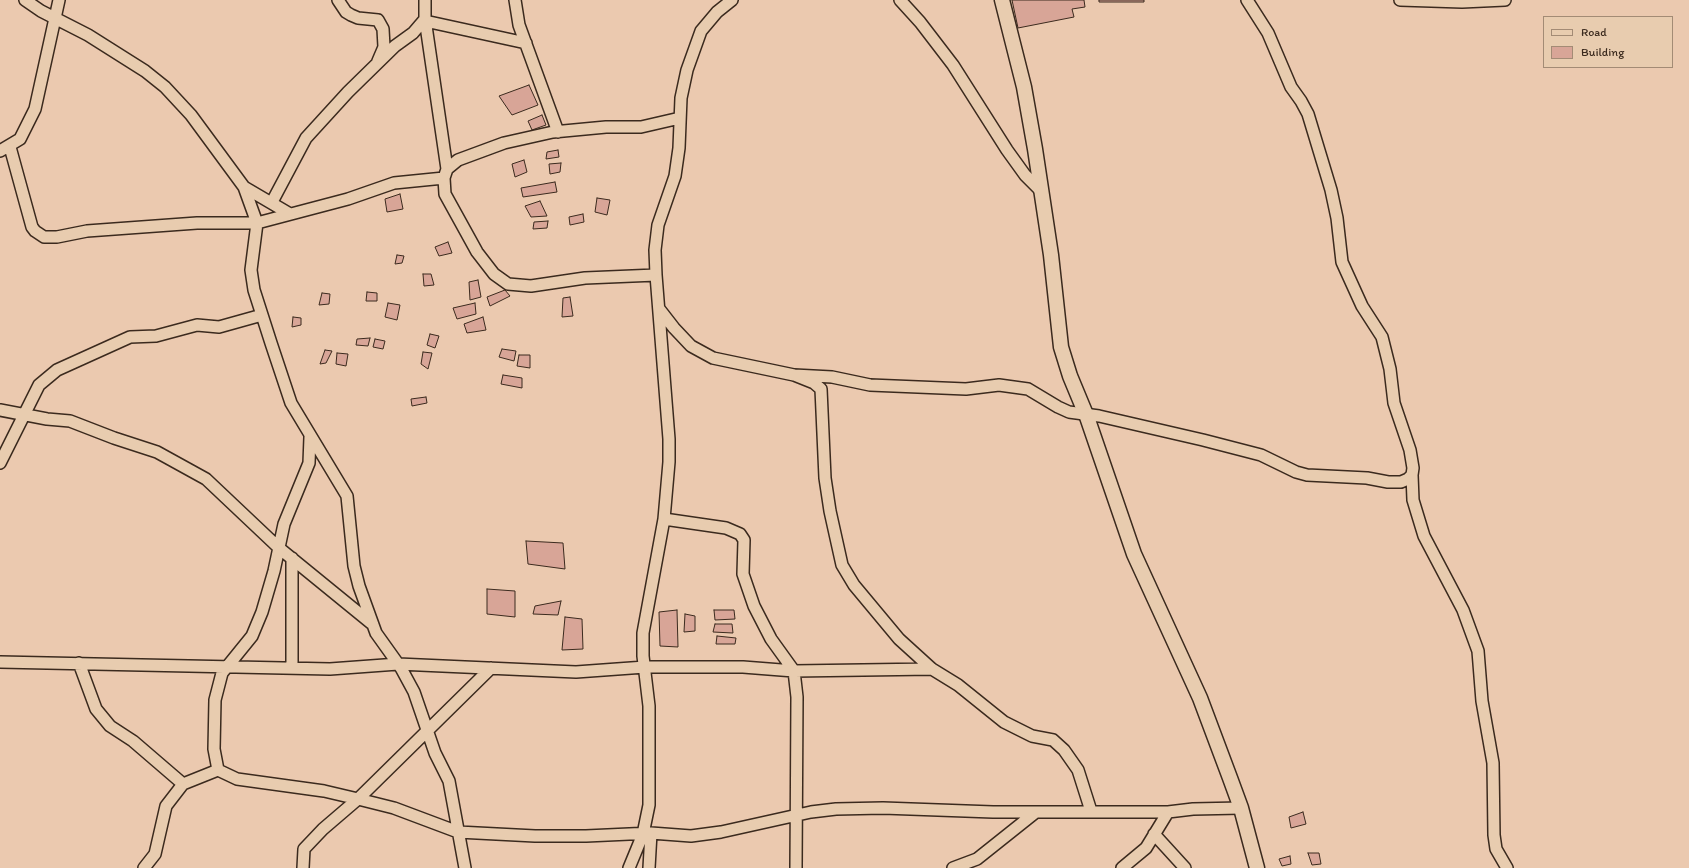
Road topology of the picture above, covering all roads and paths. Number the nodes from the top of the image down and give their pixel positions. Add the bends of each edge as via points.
1 (25, 0) edge
2 (59, 0) edge
3 (338, 0) edge
4 (425, 0) edge
5 (515, 0) edge
6 (732, 0) edge
7 (900, 0) edge
8 (1002, 0) edge
9 (1247, 0) edge
10 (1400, 0) edge
11 (1505, 0) edge
12 (56, 18) junction
13 (425, 20) junction
14 (526, 43) junction
15 (378, 63) junction
16 (680, 118) junction
17 (558, 132) junction
18 (5, 149) edge
19 (446, 173) junction
20 (244, 187) junction
21 (1041, 191) junction
22 (272, 202) junction
23 (290, 214) junction
24 (257, 223) junction
25 (656, 275) junction
26 (660, 309) junction
27 (262, 315) junction
28 (794, 375) junction
29 (0, 410) edge
30 (24, 414) junction
31 (1086, 416) junction
32 (310, 437) junction
33 (0, 463) edge
34 (1412, 475) junction
35 (664, 519) junction
36 (279, 548) junction
37 (292, 558) junction
38 (372, 623) junction
39 (0, 662) edge
40 (79, 663) junction
41 (398, 664) junction
42 (228, 665) junction
43 (292, 667) junction
44 (645, 667) junction
45 (491, 668) junction
46 (932, 669) junction
47 (794, 671) junction
48 (428, 731) junction
49 (218, 770) junction
50 (183, 784) junction
51 (358, 799) junction
52 (1241, 808) junction
53 (1092, 811) junction
54 (1036, 812) junction
55 (1168, 812) junction
56 (797, 816) junction
57 (458, 832) junction
58 (647, 833) junction
59 (1154, 834) junction
60 (980, 864) edge
61 (144, 868) edge
62 (303, 868) edge
63 (465, 868) edge
64 (628, 868) edge
65 (649, 868) edge
66 (796, 868) edge
67 (953, 868) edge
68 (1122, 868) edge
69 (1185, 868) edge
70 (1257, 868) edge
71 (1507, 868) edge

1 - 12 street
2 - 12 street
3 - 15 street via 351,16 378,20 383,30 384,47
4 - 13 street
5 - 14 street via 519,25
6 - 16 street via 717,12 701,31 687,70
7 - 21 street via 953,65 1007,150 1025,175
8 - 21 street via 1024,86
9 - 34 street via 1268,33 1291,87 1308,114 1331,190 1342,262 1362,306 1382,337 1390,368 1394,403 1410,450
10 - 11 street
12 - 18 street via 35,109 20,139
12 - 20 street via 139,67 165,87 191,115
13 - 14 street
13 - 15 street
13 - 19 street
14 - 17 street
15 - 22 street via 306,138
16 - 17 street via 641,127 606,127
16 - 25 street via 680,148 675,176 658,225
17 - 19 street via 504,144 458,160
18 - 24 street via 32,227 44,237 57,238 87,231
19 - 23 street via 394,183
19 - 25 street via 445,194 477,252 494,274 508,284 531,286 585,278
20 - 22 street
20 - 24 street
21 - 31 street via 1062,347
22 - 23 street
23 - 24 street
24 - 27 street via 251,270
25 - 26 street
26 - 28 street via 691,346 713,358
26 - 35 street via 669,439
27 - 30 street via 219,327 197,325 156,336 130,337 57,370 39,385
27 - 32 street via 291,403
28 - 31 street via 832,377 870,386 966,389 999,385 1028,388 1058,407
28 - 46 street via 814,383 821,389 825,478 842,565 881,620
29 - 30 street
30 - 33 street
30 - 36 street via 70,421 157,452 206,479
31 - 34 street via 1099,416 1254,453 1307,475 1367,478 1388,482 1401,482
31 - 52 street via 1134,554 1200,698
32 - 36 street via 309,464 284,524
32 - 38 street via 347,496 354,566
34 - 71 street via 1413,500 1424,536 1463,610 1478,651 1482,701 1493,763 1494,835 1496,849
35 - 44 street via 643,633
35 - 47 street via 726,528 740,534 744,540 743,574 754,606 771,639
36 - 37 street
36 - 42 street via 262,612 252,636
37 - 38 street
37 - 43 street
38 - 41 street
39 - 40 street
40 - 42 street
40 - 50 street via 96,709 110,726 133,741
41 - 43 street via 330,668
41 - 45 street
41 - 48 street via 414,692
42 - 43 street
42 - 49 street via 222,674 215,700 214,749
44 - 45 street via 576,672
44 - 47 street via 743,667
44 - 58 street via 649,706
45 - 48 street
46 - 47 street
46 - 53 street via 958,685 1004,722 1032,736 1053,740 1064,750 1078,770
47 - 56 street via 797,697
48 - 51 street
48 - 57 street via 435,753 449,781
49 - 50 street
49 - 51 street via 237,779 300,787
50 - 61 street via 166,806 155,854
51 - 57 street via 394,808
51 - 62 street via 304,849
52 - 55 street
52 - 70 street
53 - 54 street
53 - 55 street
54 - 56 street via 836,808
54 - 60 street
55 - 59 street
56 - 58 street via 691,836
56 - 66 street
57 - 58 street via 586,836
57 - 63 street
58 - 64 street
58 - 65 street
59 - 68 street via 1146,848
59 - 69 street
60 - 67 street

